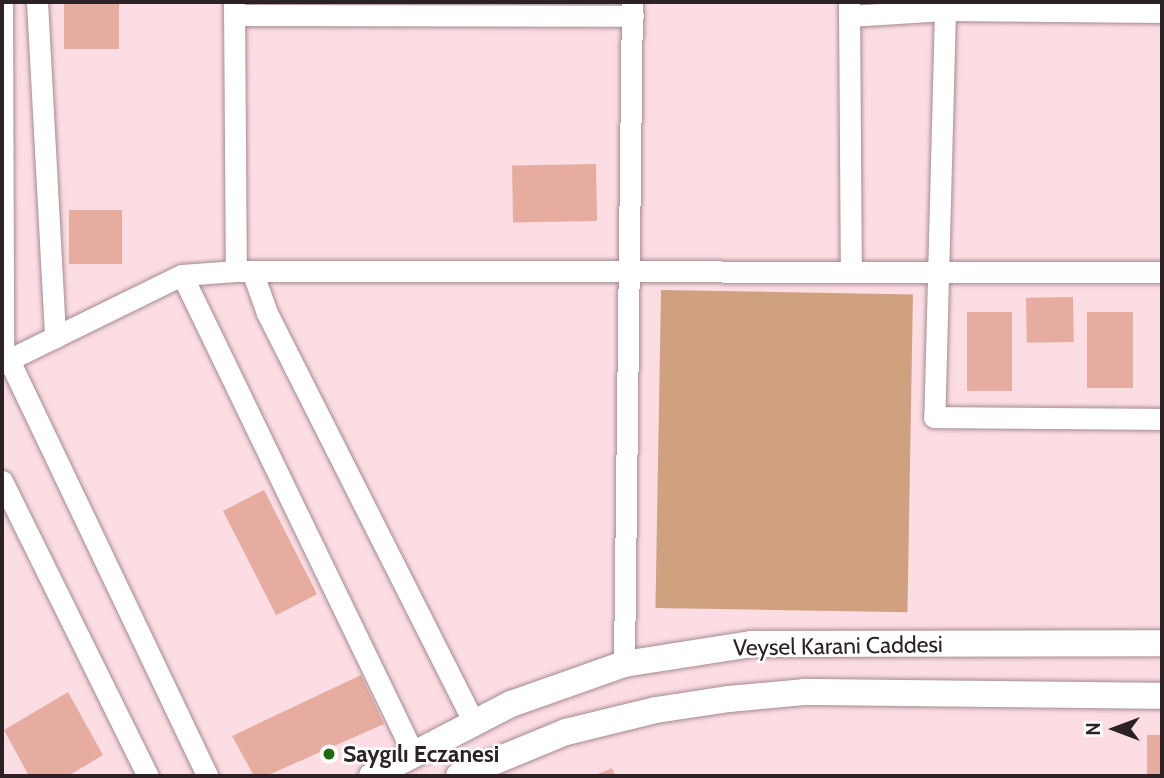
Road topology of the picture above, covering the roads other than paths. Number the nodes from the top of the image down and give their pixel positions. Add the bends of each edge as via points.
1 (2, 2) edge
2 (37, 2) edge
3 (234, 9) edge
4 (633, 9) edge
5 (849, 9) edge
6 (944, 10) junction
7 (1162, 12) edge
8 (244, 271) junction
9 (632, 271) junction
10 (851, 272) junction
11 (1162, 272) edge
12 (938, 274) junction
13 (183, 275) junction
14 (55, 338) junction
15 (4, 362) edge
16 (1162, 419) edge
17 (2, 481) edge
18 (1162, 643) edge
19 (624, 664) junction
20 (1162, 696) edge
21 (474, 723) junction
22 (414, 755) junction
23 (148, 776) edge
24 (207, 776) edge
25 (372, 776) edge
26 (459, 776) edge

1 - 15 street
2 - 14 street
3 - 4 street
3 - 8 street
4 - 9 street
5 - 6 street
5 - 10 street
6 - 7 street
6 - 12 street
8 - 9 street
8 - 13 street
8 - 21 street
9 - 10 street
9 - 19 street
10 - 12 street
11 - 12 street
12 - 16 street via 934,417
13 - 14 street
13 - 22 street
14 - 15 street
15 - 24 street
17 - 23 street
18 - 19 main road, Veysel Karani Caddesi via 752,644
19 - 21 main road, Veysel Karani Caddesi via 511,704
20 - 26 main road, Veysel Karani Caddesi via 804,692 729,699 656,710 566,732
21 - 22 main road, Veysel Karani Caddesi
22 - 25 main road, Veysel Karani Caddesi

